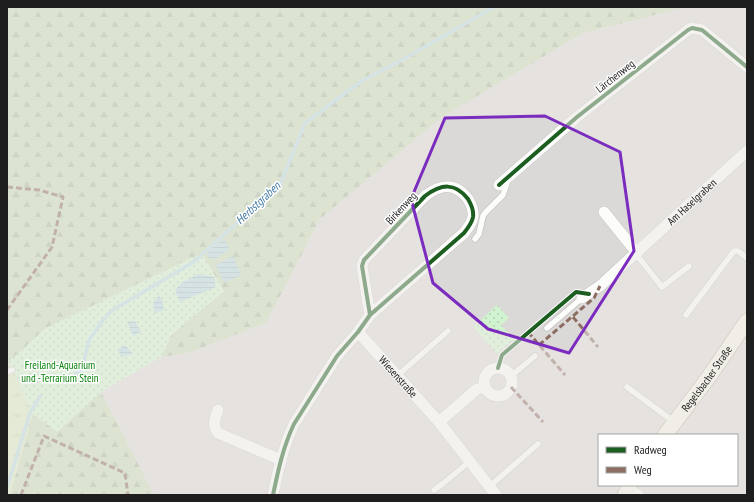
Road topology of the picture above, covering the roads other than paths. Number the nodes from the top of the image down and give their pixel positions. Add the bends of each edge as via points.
1 (747, 67) edge
2 (747, 151) edge
3 (509, 177) junction
4 (499, 185) dead end
5 (604, 212) dead end
6 (475, 239) dead end
7 (636, 253) junction
8 (747, 258) edge
9 (689, 266) dead end
10 (582, 298) joint
11 (370, 315) junction
12 (686, 315) dead end
13 (747, 321) edge
14 (547, 328) dead end
15 (448, 331) dead end
16 (358, 332) junction
17 (535, 356) dead end
18 (397, 376) junction
19 (511, 376) junction
20 (485, 387) junction
21 (627, 387) dead end
22 (218, 410) dead end
23 (439, 422) junction
24 (675, 422) junction
25 (666, 434) edge
26 (538, 444) dead end
27 (281, 460) junction
28 (470, 460) junction
29 (434, 490) dead end
30 (493, 490) edge
31 (273, 495) edge

1 - 3 street, Lärchenweg via 702,30 692,28 577,117
2 - 7 street, Am Haselgraben
3 - 4 street, Lärchenweg
3 - 6 lane via 503,195 485,212 479,234
5 - 7 street
7 - 9 lane via 662,287
7 - 10 street, Am Haselgraben via 600,286
8 - 12 lane via 734,251
10 - 14 lane
11 - 11 street, Birkenweg via 362,266 364,260 433,189 442,186 455,187 469,201 473,210 471,223 464,233
11 - 16 street, Birkenweg
13 - 24 street, Regelsbacher Straße
15 - 18 lane
16 - 18 street, Wiesenstraße
16 - 27 street, Birkenweg via 337,356 294,424
17 - 19 lane
18 - 23 street, Wiesenstraße
19 - 20 street via 502,369 491,370 485,376
19 - 20 street via 511,387 504,396 492,395
20 - 23 street via 477,389
21 - 24 lane
22 - 27 street via 214,423 218,433
23 - 28 street, Wiesenstraße
24 - 25 street, Regelsbacher Straße
26 - 30 lane
27 - 31 street, Birkenweg
28 - 29 lane
28 - 30 street, Wiesenstraße

